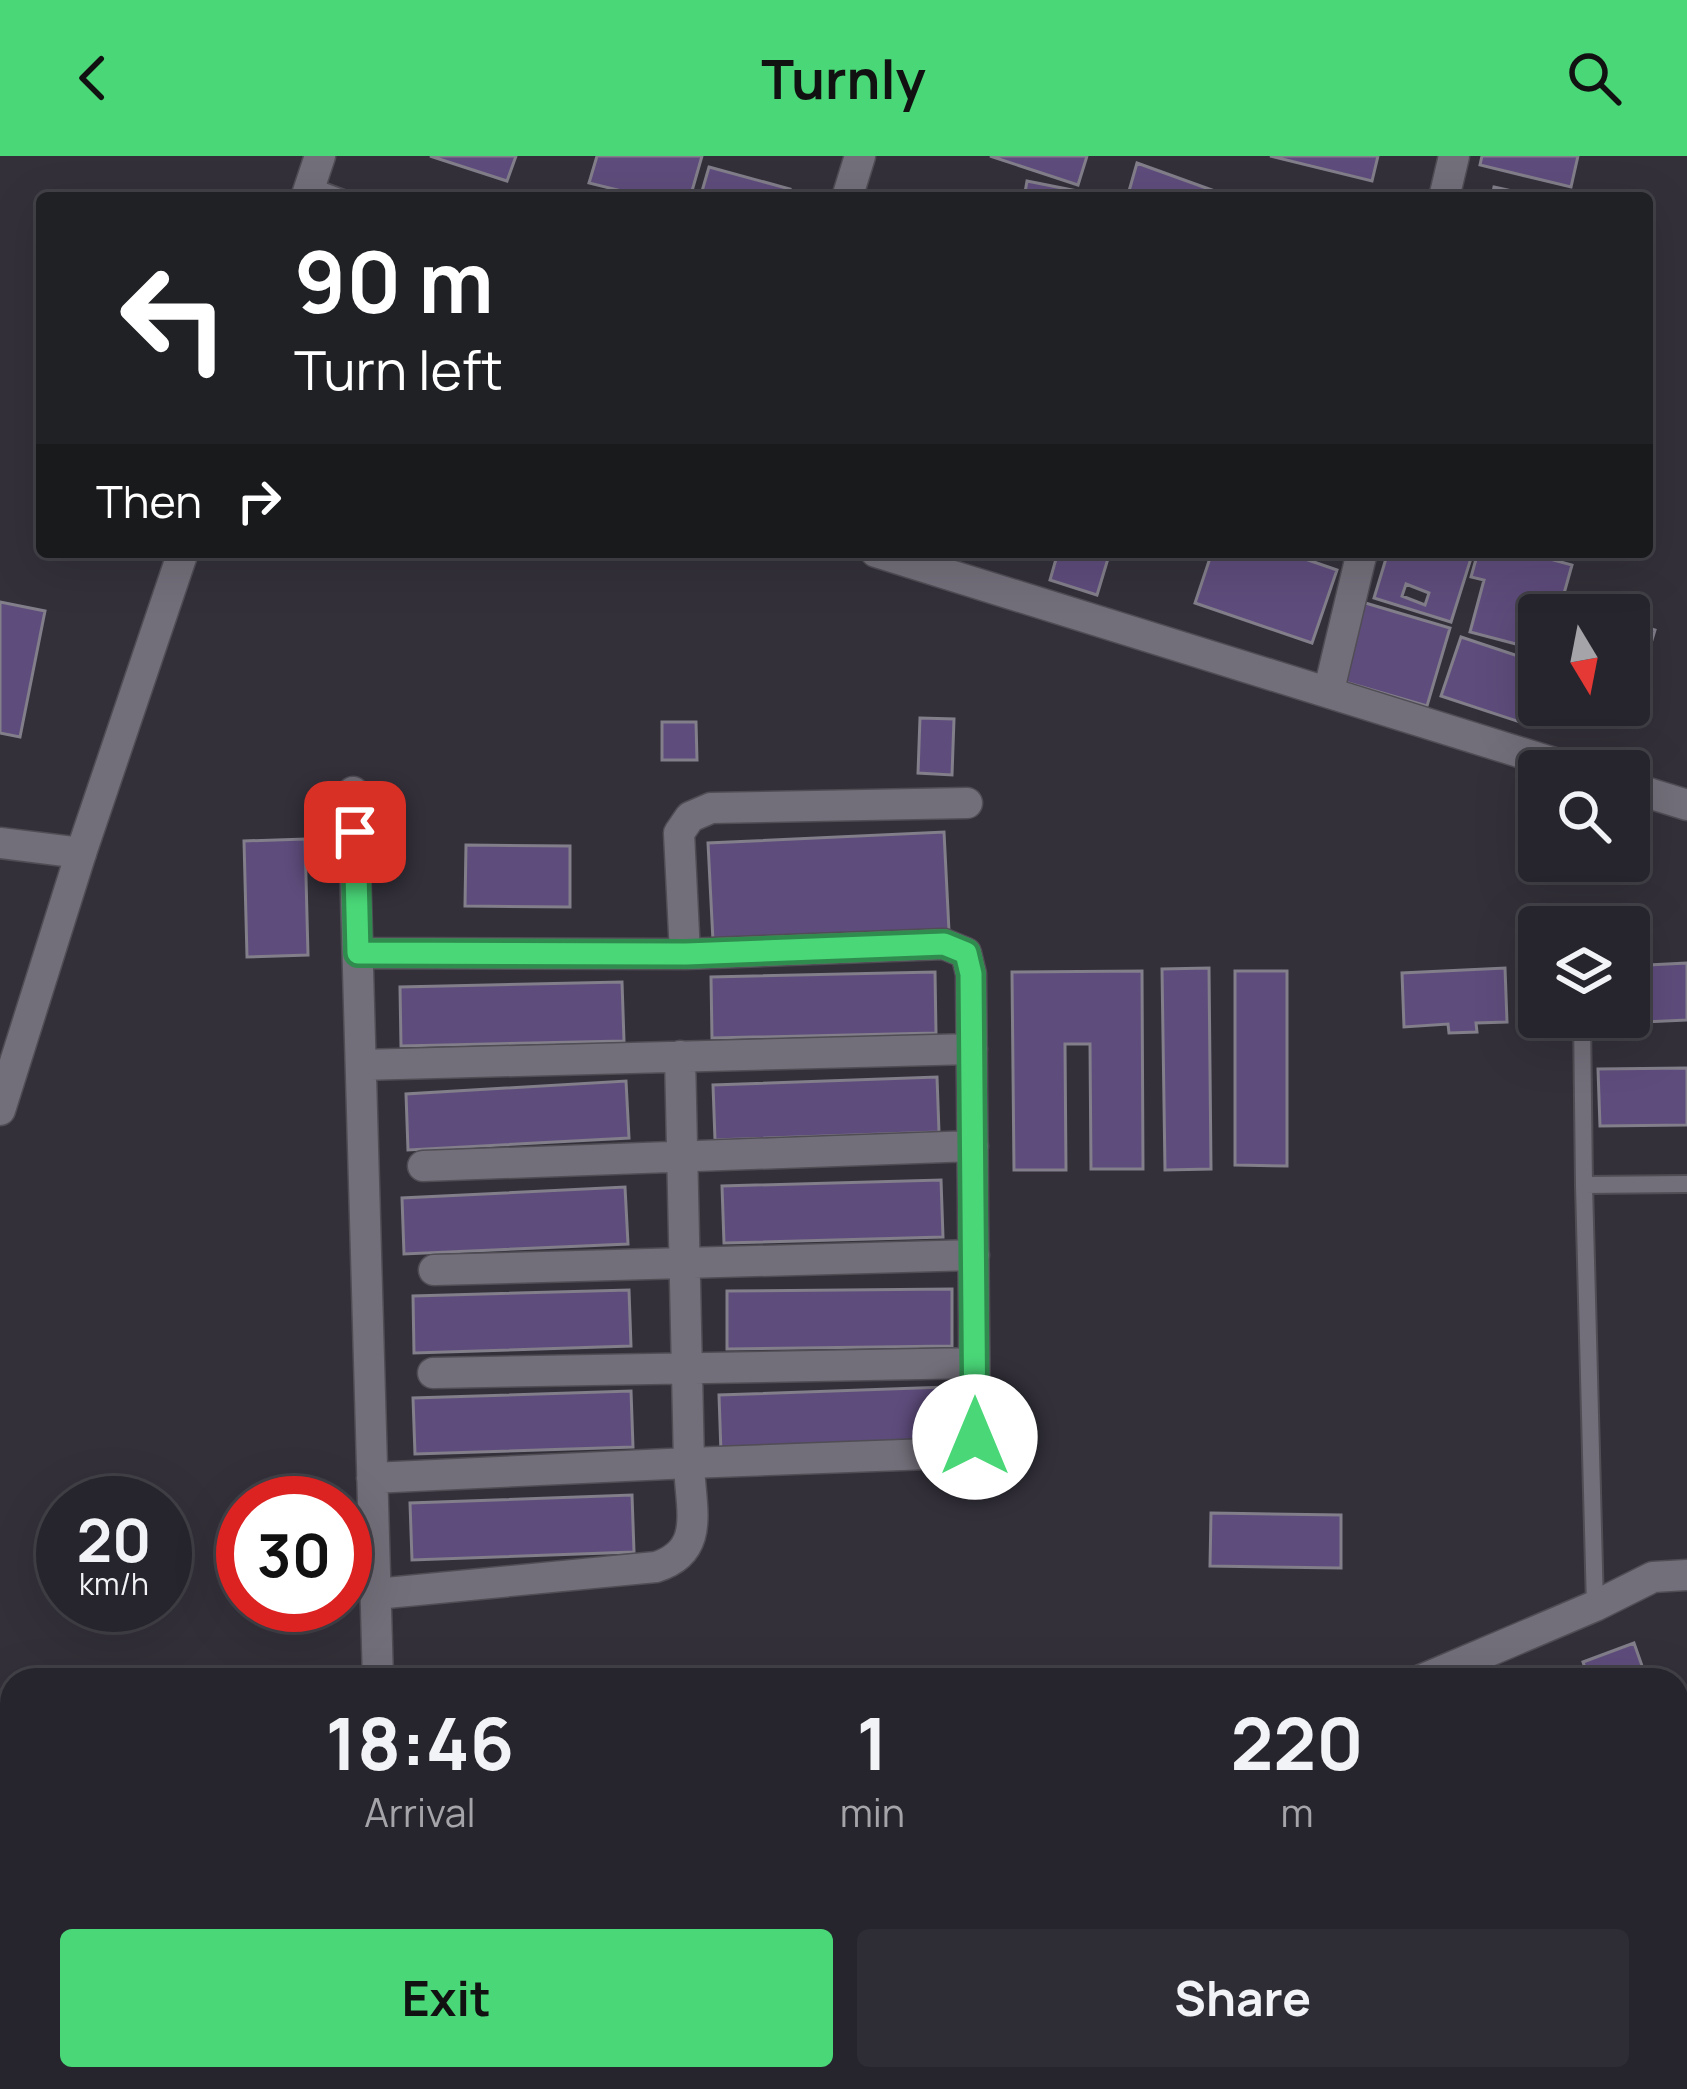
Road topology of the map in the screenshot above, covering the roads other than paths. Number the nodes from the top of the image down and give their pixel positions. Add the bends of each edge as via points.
1 (320, 156) edge
2 (860, 156) edge
3 (1454, 156) edge
4 (308, 192) edge
5 (849, 192) edge
6 (1445, 192) edge
7 (181, 558) edge
8 (896, 558) edge
9 (1360, 558) edge
10 (1329, 690) junction
11 (1518, 751) edge
12 (353, 792) dead end
13 (1650, 794) edge
14 (967, 803) dead end
15 (1687, 806) edge
16 (0, 843) edge
17 (81, 853) junction
18 (358, 953) junction
19 (686, 954) junction
20 (1582, 1038) edge
21 (972, 1049) junction
22 (680, 1056) junction
23 (361, 1065) junction
24 (0, 1111) edge
25 (973, 1147) junction
26 (682, 1158) junction
27 (423, 1166) dead end
28 (1687, 1184) edge
29 (1583, 1185) junction
30 (974, 1255) junction
31 (684, 1262) junction
32 (434, 1270) dead end
33 (974, 1363) junction
34 (686, 1366) junction
35 (433, 1373) dead end
36 (689, 1462) junction
37 (372, 1476) edge
38 (372, 1478) joint
39 (1687, 1575) edge
40 (376, 1594) junction
41 (1595, 1606) junction
42 (378, 1668) edge
43 (1449, 1668) edge

1 - 4 street
2 - 5 street
3 - 6 street
7 - 17 street
8 - 10 street
9 - 10 street
10 - 11 street
12 - 18 street
13 - 15 street
14 - 19 street via 711,808 690,817 679,833
16 - 17 street
17 - 24 street
18 - 19 street
18 - 23 street
19 - 21 street via 944,944 966,953
20 - 29 lane
21 - 22 street
21 - 25 street
22 - 23 street
22 - 26 street
23 - 37 street
25 - 26 street
25 - 30 street
26 - 27 street
26 - 31 street
28 - 29 lane
29 - 41 lane
30 - 31 street
30 - 33 street
31 - 32 street
31 - 34 street
33 - 34 street
33 - 36 street via 975,1437 956,1453
34 - 35 street
34 - 36 street
36 - 38 street
36 - 40 street via 691,1544 680,1559
38 - 40 street
39 - 41 street via 1653,1577
40 - 42 street
41 - 43 street

